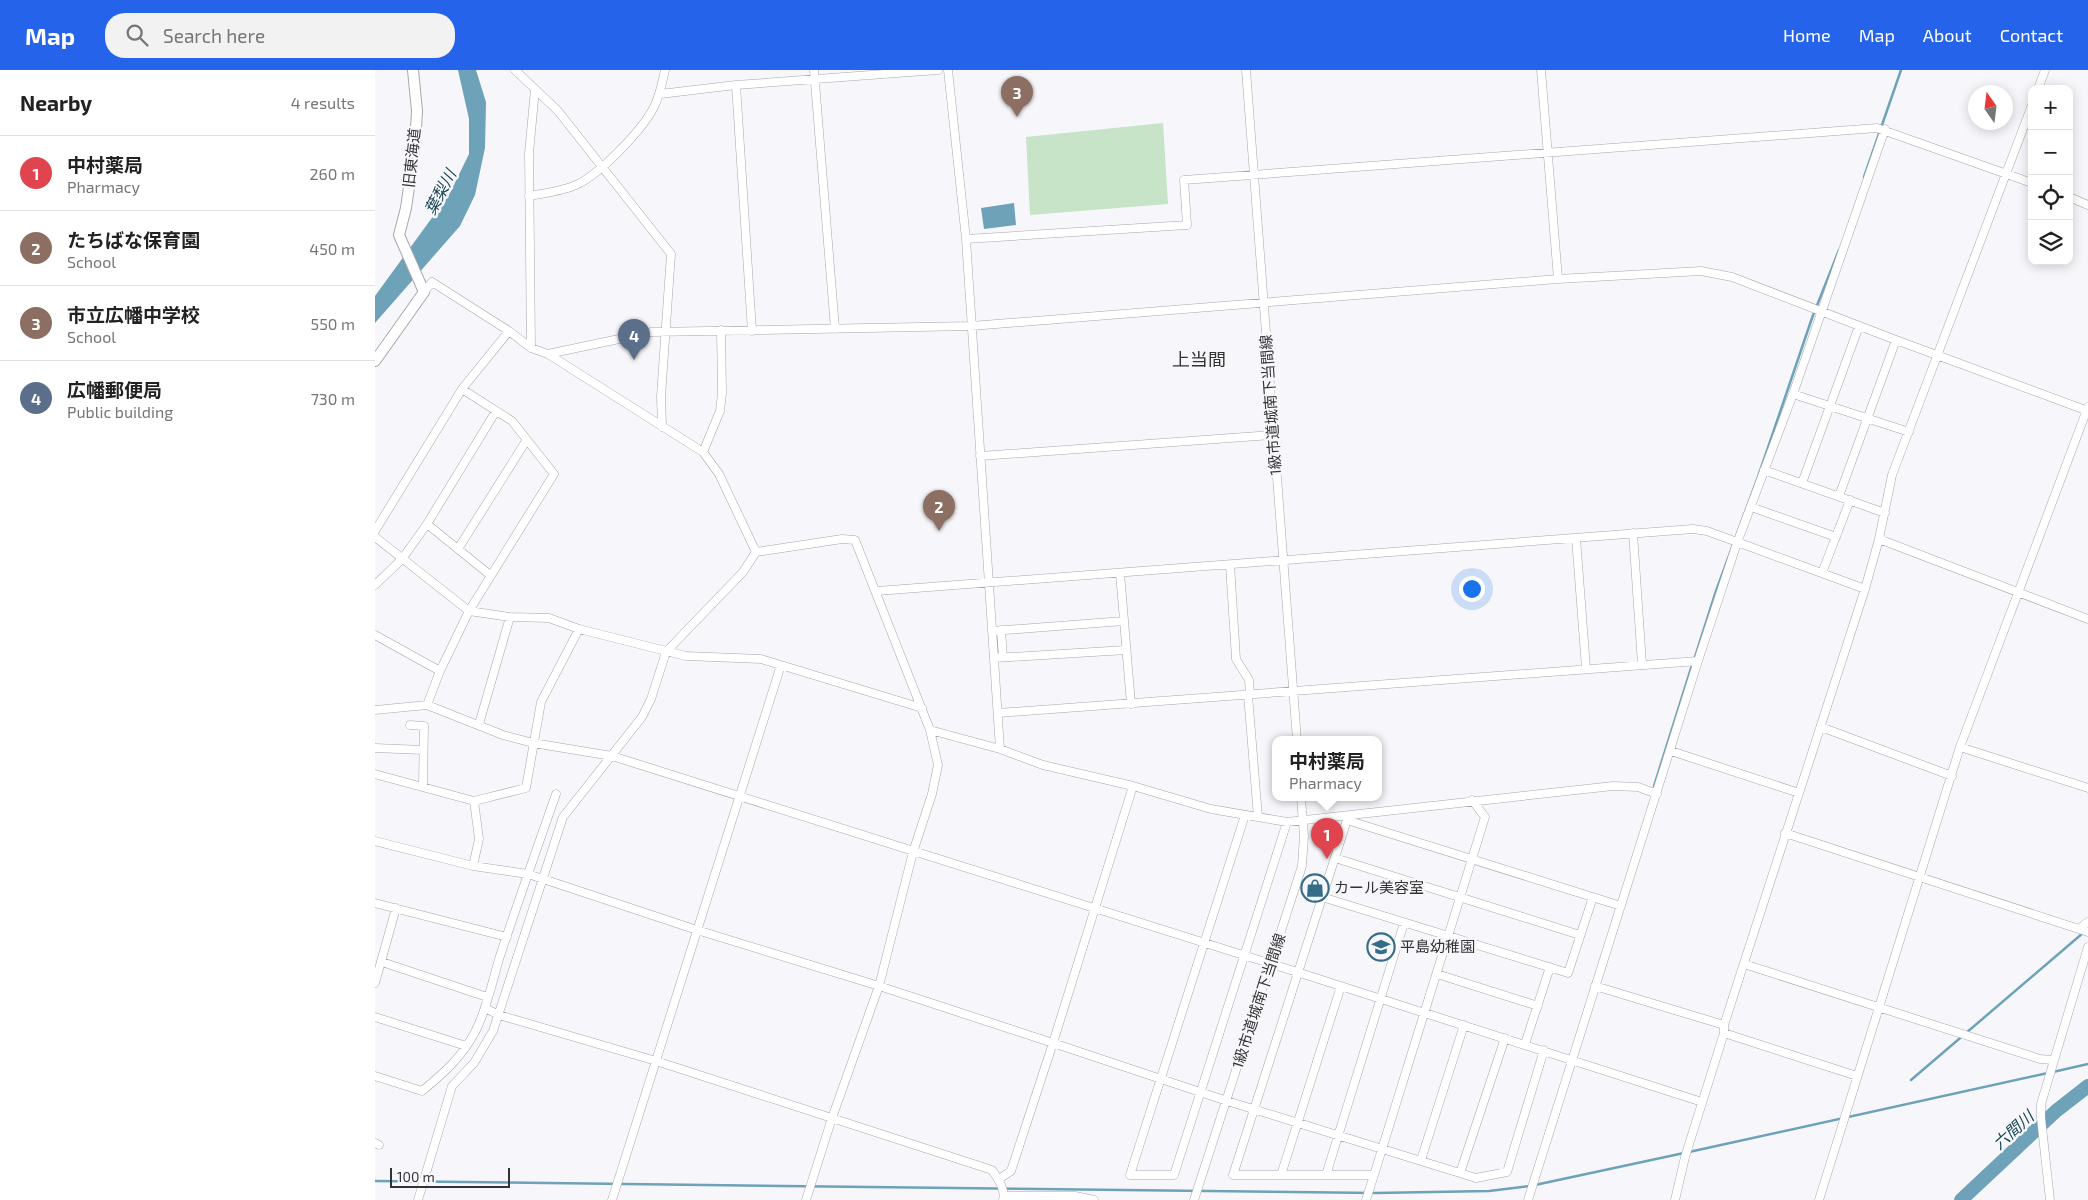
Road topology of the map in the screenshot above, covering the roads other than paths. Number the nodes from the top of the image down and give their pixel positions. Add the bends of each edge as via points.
1 (413, 70) edge
2 (515, 70) edge
3 (665, 70) edge
4 (814, 70) edge
5 (938, 70) edge
6 (948, 70) edge
7 (1246, 70) edge
8 (1541, 70) edge
9 (2045, 70) edge
10 (815, 79) junction
11 (736, 85) junction
12 (2039, 85) edge
13 (535, 89) junction
14 (659, 94) junction
15 (2028, 115) edge
16 (1881, 129) junction
17 (1547, 154) junction
18 (601, 167) junction
19 (2006, 173) junction
20 (1253, 174) junction
21 (2028, 181) edge
22 (529, 196) junction
23 (2073, 199) edge
24 (2088, 205) edge
25 (965, 239) junction
26 (1558, 279) junction
27 (422, 287) junction
28 (1263, 304) junction
29 (1821, 312) junction
30 (971, 326) junction
31 (1859, 326) junction
32 (835, 329) junction
33 (721, 330) junction
34 (509, 331) junction
35 (751, 331) junction
36 (667, 332) junction
37 (1896, 340) junction
38 (531, 348) junction
39 (547, 354) junction
40 (1939, 356) junction
41 (375, 362) edge
42 (462, 389) junction
43 (1793, 394) junction
44 (1830, 406) junction
45 (2088, 409) edge
46 (496, 411) junction
47 (1867, 420) junction
48 (662, 428) junction
49 (1909, 432) junction
50 (1273, 436) junction
51 (526, 441) junction
52 (703, 452) junction
53 (980, 456) junction
54 (1765, 470) junction
55 (1802, 483) junction
56 (1839, 496) junction
57 (1850, 500) junction
58 (1751, 507) junction
59 (1885, 513) junction
60 (427, 524) junction
61 (375, 531) edge
62 (1633, 534) junction
63 (375, 537) edge
64 (1836, 537) junction
65 (1576, 538) junction
66 (1879, 539) junction
67 (1734, 541) junction
68 (459, 549) junction
69 (756, 552) junction
70 (402, 559) junction
71 (1283, 561) junction
72 (1230, 565) junction
73 (1120, 573) junction
74 (1822, 573) junction
75 (490, 575) junction
76 (988, 583) junction
77 (375, 585) edge
78 (1865, 589) junction
79 (877, 591) junction
80 (2017, 592) junction
81 (469, 612) junction
82 (511, 617) junction
83 (2088, 619) edge
84 (1124, 621) junction
85 (579, 628) junction
86 (1001, 630) junction
87 (992, 631) junction
88 (375, 637) edge
89 (1126, 650) junction
90 (667, 652) junction
91 (994, 658) junction
92 (1003, 658) junction
93 (1698, 661) junction
94 (1643, 664) junction
95 (781, 666) junction
96 (1586, 668) junction
97 (440, 671) junction
98 (1293, 692) junction
99 (1249, 695) junction
100 (1131, 704) junction
101 (427, 705) junction
102 (922, 708) junction
103 (375, 710) edge
104 (998, 713) junction
105 (479, 724) junction
106 (409, 725) dead end
107 (1821, 727) junction
108 (930, 730) junction
109 (1297, 736) edge
110 (533, 743) junction
111 (1960, 747) junction
112 (375, 748) edge
113 (1000, 749) junction
114 (423, 750) junction
115 (1671, 751) junction
116 (612, 756) junction
117 (375, 774) edge
118 (1952, 776) junction
119 (423, 786) junction
120 (1133, 786) junction
121 (2088, 788) edge
122 (1799, 793) junction
123 (556, 794) dead end
124 (1657, 794) junction
125 (740, 795) junction
126 (1473, 800) junction
127 (474, 801) junction
128 (1301, 801) edge
129 (1245, 815) junction
130 (1258, 817) junction
131 (1347, 818) junction
132 (1303, 820) junction
133 (1287, 822) junction
134 (1785, 833) junction
135 (375, 841) edge
136 (913, 852) junction
137 (1335, 858) junction
138 (1473, 859) junction
139 (473, 866) junction
140 (528, 874) junction
141 (1921, 877) junction
142 (543, 878) junction
143 (1322, 896) junction
144 (1593, 897) junction
145 (1461, 898) junction
146 (375, 903) edge
147 (1621, 906) junction
148 (396, 908) junction
149 (1095, 908) junction
150 (1404, 922) junction
151 (2088, 922) edge
152 (2079, 929) junction
153 (697, 930) junction
154 (2088, 932) edge
155 (1580, 935) junction
156 (1449, 936) junction
157 (507, 937) junction
158 (1204, 942) junction
159 (2088, 947) edge
160 (1245, 955) junction
161 (381, 962) junction
162 (1271, 963) junction
163 (1744, 964) junction
164 (1550, 968) junction
165 (1297, 972) junction
166 (1437, 974) junction
167 (375, 982) edge
168 (879, 986) junction
169 (1341, 986) junction
170 (1595, 986) junction
171 (487, 997) junction
172 (1381, 998) junction
173 (1538, 1006) junction
174 (1879, 1006) junction
175 (485, 1008) junction
176 (1426, 1013) junction
177 (499, 1015) junction
178 (375, 1017) edge
179 (1464, 1025) junction
180 (1724, 1029) junction
181 (1505, 1038) junction
182 (1053, 1043) junction
183 (1525, 1044) junction
184 (466, 1046) junction
185 (1544, 1050) junction
186 (1571, 1059) junction
187 (656, 1061) junction
188 (2053, 1062) junction
189 (375, 1076) edge
190 (1857, 1076) junction
191 (1162, 1080) junction
192 (1201, 1092) junction
193 (1227, 1100) junction
194 (1702, 1102) junction
195 (1254, 1109) junction
196 (832, 1118) junction
197 (1297, 1123) junction
198 (1338, 1135) junction
199 (1383, 1149) junction
200 (1421, 1160) junction
201 (1460, 1173) junction
202 (1281, 1175) junction
203 (1326, 1175) junction
204 (1374, 1175) junction
205 (999, 1179) junction
206 (807, 1197) edge
207 (1528, 1197) edge
208 (1004, 1198) edge
209 (1195, 1199) edge
210 (418, 1200) edge
211 (612, 1200) edge
212 (1094, 1200) edge
213 (1366, 1200) edge
214 (1675, 1200) edge
215 (1819, 1200) edge
216 (2050, 1200) edge

1 - 27 main road, 旧東海道 via 417,112 415,145 399,235
2 - 13 street
3 - 14 street
4 - 10 street
5 - 10 street
6 - 25 street
7 - 20 street, 1級市道城南下当間線
8 - 17 street
9 - 12 street
10 - 11 street
10 - 32 street
11 - 14 street
11 - 35 street
13 - 18 street via 558,111
13 - 22 street
14 - 18 street via 645,120
15 - 19 street
16 - 17 street
16 - 19 street
16 - 29 street
17 - 20 street
17 - 26 street
18 - 22 street via 577,185
18 - 36 street via 671,254
19 - 21 street
19 - 40 street
20 - 25 street via 1184,180 1187,225
20 - 28 street, 1級市道城南下当間線
22 - 38 street
23 - 24 street
25 - 30 street
26 - 28 street
26 - 29 street via 1684,271 1716,273
27 - 34 street via 432,282
27 - 41 main road
28 - 30 street
28 - 50 street, 1級市道城南下当間線
29 - 31 street
29 - 43 street
30 - 32 street
30 - 53 street
31 - 37 street
31 - 44 street
32 - 35 street
33 - 35 street
33 - 36 street
33 - 52 street via 721,411
34 - 38 street
34 - 42 street
36 - 39 street via 652,332
36 - 48 street via 661,396
37 - 40 street
37 - 47 street
38 - 39 street
39 - 48 street
40 - 45 street
40 - 49 street
42 - 46 street
42 - 61 street
43 - 44 street
43 - 54 street
44 - 47 street
44 - 55 street
45 - 80 street
46 - 51 street via 512,421
46 - 60 street
47 - 49 street
47 - 56 street
48 - 52 street
49 - 59 street via 1892,475
50 - 53 street
50 - 71 street, 1級市道城南下当間線
51 - 68 street
51 - 75 street via 554,474
52 - 69 street via 719,474
53 - 76 street
54 - 55 street
54 - 58 street
55 - 56 street
56 - 57 street
57 - 59 street
57 - 64 street
58 - 64 street
58 - 67 street
59 - 66 street
60 - 68 street
60 - 70 street
62 - 65 street
62 - 67 street via 1693,528
62 - 94 street
63 - 70 street
64 - 74 street
65 - 71 street
65 - 96 street
66 - 78 street
66 - 80 street
67 - 74 street
67 - 93 street
68 - 75 street
69 - 79 street via 825,540 855,540
69 - 90 street via 743,572
70 - 77 street
70 - 81 street
71 - 72 street
71 - 98 street, 1級市道城南下当間線
72 - 73 street
72 - 99 street via 1236,660 1249,680
73 - 76 street
73 - 84 street
74 - 78 street
75 - 81 street
76 - 79 street
76 - 87 street
78 - 107 street
79 - 102 street
80 - 83 street
80 - 111 street
81 - 82 street
81 - 97 street
82 - 85 street via 549,618
82 - 105 street
84 - 86 street
84 - 89 street
85 - 90 street
85 - 110 street via 541,702
86 - 87 street
86 - 92 street
87 - 91 street
88 - 97 street
89 - 92 street
89 - 100 street
90 - 95 street via 686,656 761,659
90 - 116 street via 642,717
91 - 92 street
91 - 104 street
93 - 94 street
93 - 115 street
94 - 96 street
95 - 102 street
95 - 125 street
96 - 98 street
97 - 101 street
98 - 99 street
98 - 109 street, 1級市道城南下当間線
99 - 100 street
99 - 130 street
100 - 104 street
101 - 103 street
101 - 105 street
102 - 108 street
104 - 113 street
105 - 110 street
106 - 114 street via 424,726
107 - 118 street
107 - 122 street
108 - 113 street
108 - 136 street via 937,752 936,777
110 - 116 street
110 - 127 street via 526,788
111 - 118 street
111 - 121 street
112 - 114 street
113 - 120 street via 1043,765
114 - 119 street
115 - 122 street
115 - 124 street
116 - 125 street
116 - 142 street via 563,817
117 - 119 street
118 - 141 street
119 - 127 street
120 - 129 street via 1211,809
120 - 149 street
122 - 134 street
123 - 140 street
124 - 126 street via 1638,786 1613,786
124 - 147 street
125 - 136 street
125 - 153 street
126 - 131 street
126 - 138 street via 1485,817
127 - 139 street via 479,839
128 - 132 street, 1級市道城南下当間線
129 - 130 street
129 - 158 street
130 - 133 street
131 - 132 street
131 - 137 street
131 - 138 street
132 - 133 street
132 - 162 street, 1級市道城南下当間線 via 1302,866
133 - 160 street
134 - 141 street
134 - 163 street
135 - 139 street
136 - 149 street
136 - 168 street
137 - 143 street
137 - 145 street
138 - 144 street
138 - 145 street
139 - 140 street
140 - 142 street
140 - 157 street
141 - 152 street
141 - 174 street
142 - 153 street
142 - 177 street
143 - 150 street
143 - 165 street
144 - 147 street
144 - 155 street
145 - 155 street
145 - 156 street
146 - 148 street
147 - 170 street
148 - 157 street
148 - 161 street
149 - 158 street
149 - 182 street
150 - 156 street
150 - 172 street
151 - 152 street
152 - 154 street
153 - 168 street
153 - 187 street
155 - 164 street via 1568,973
156 - 164 street
156 - 166 street
157 - 171 street
158 - 160 street
158 - 191 street
159 - 188 street
160 - 162 street
160 - 192 street
161 - 167 street
161 - 171 street
162 - 165 street
162 - 193 street, 1級市道城南下当間線
163 - 174 street
163 - 180 street
164 - 173 street
165 - 169 street
165 - 195 street
166 - 173 street
166 - 176 street
168 - 182 street
168 - 196 street
169 - 172 street
169 - 197 street
170 - 180 street
170 - 186 street
171 - 175 street
172 - 176 street
172 - 198 street
173 - 183 street
174 - 188 street
174 - 190 street
175 - 177 street
175 - 184 street
176 - 179 street
176 - 199 street
177 - 187 street
177 - 210 street via 484,1049 452,1086
178 - 184 street
179 - 181 street
179 - 200 street
180 - 190 street
180 - 194 street
181 - 183 street
181 - 201 street
182 - 191 street
182 - 205 street via 1011,1171
183 - 185 street
184 - 189 street via 453,1066 423,1091
185 - 186 street
185 - 201 street via 1507,1172 1476,1178
186 - 194 street
186 - 207 street
187 - 196 street
187 - 211 street
188 - 216 street via 2041,1104
190 - 215 street
191 - 192 street
191 - 192 street via 1130,1175 1174,1175
192 - 193 street
193 - 195 street
193 - 209 street, 1級市道城南下当間線
194 - 214 street
195 - 197 street
195 - 202 street via 1233,1175
196 - 205 street via 992,1170
196 - 206 street
197 - 198 street
197 - 202 street
198 - 199 street
198 - 203 street
199 - 200 street
199 - 204 street
200 - 201 street
202 - 203 street
203 - 204 street
204 - 213 street
205 - 208 street
208 - 212 street via 1075,1196

